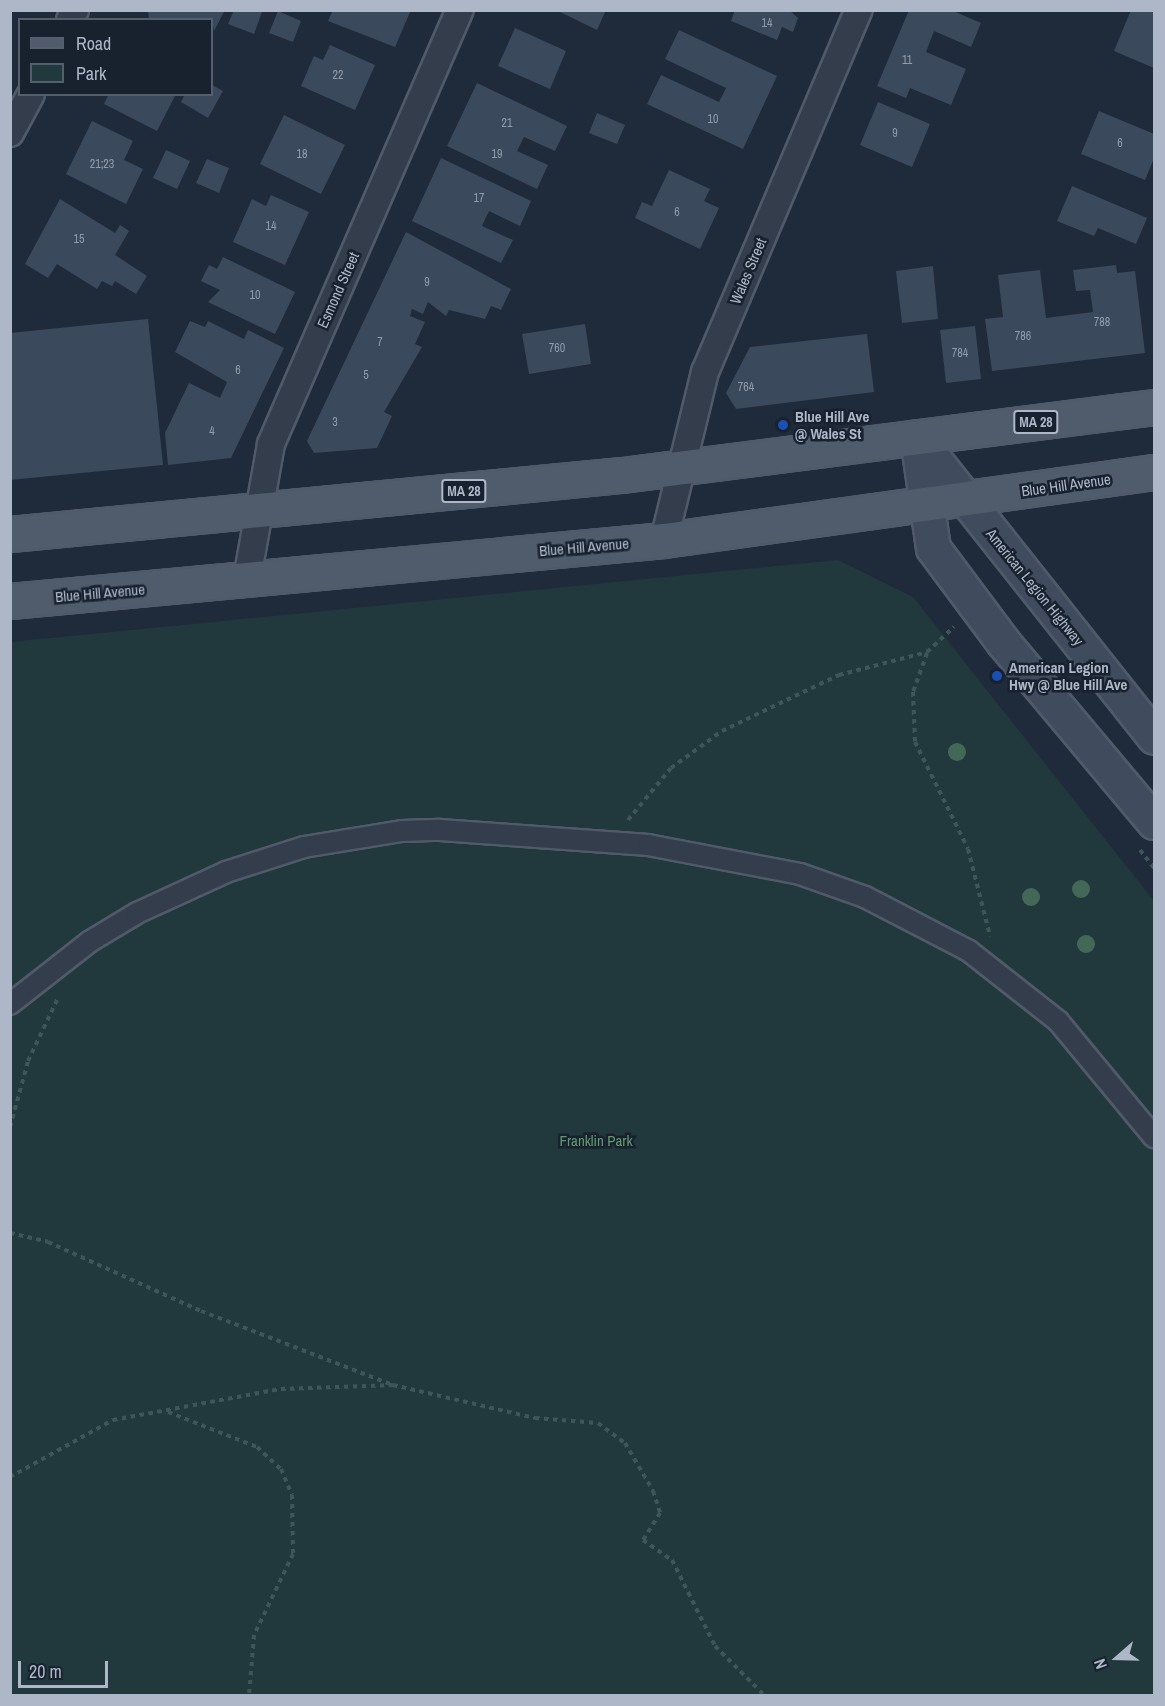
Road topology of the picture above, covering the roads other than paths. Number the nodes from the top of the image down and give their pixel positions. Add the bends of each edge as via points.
1 (460, 10) edge
2 (859, 10) edge
3 (30, 96) edge
4 (10, 133) edge
5 (1155, 407) edge
6 (916, 437) junction
7 (681, 467) junction
8 (1155, 472) edge
9 (965, 499) junction
10 (927, 505) junction
11 (255, 511) junction
12 (10, 534) edge
13 (664, 540) junction
14 (247, 579) junction
15 (10, 601) edge
16 (1155, 737) edge
17 (1155, 822) edge
18 (10, 1004) edge
19 (1155, 1137) edge

1 - 11 street, Esmond Street via 271,444
2 - 7 street, Wales Street via 705,372
3 - 4 street
5 - 6 main road, MA 28
6 - 7 main road, MA 28
6 - 9 main road, American Legion Highway
6 - 10 main road
7 - 11 main road, MA 28
7 - 13 street, Wales Street
8 - 9 main road, Blue Hill Avenue
9 - 10 main road, Blue Hill Avenue
9 - 16 main road, American Legion Highway
10 - 13 main road, Blue Hill Avenue
10 - 17 main road via 933,548 1003,642
11 - 12 main road, MA 28
11 - 14 street, Esmond Street
13 - 14 main road, Blue Hill Avenue
14 - 15 main road, Blue Hill Avenue
18 - 19 street via 89,942 137,913 226,872 304,847 402,831 610,841 800,874 915,920 990,966 1058,1021

